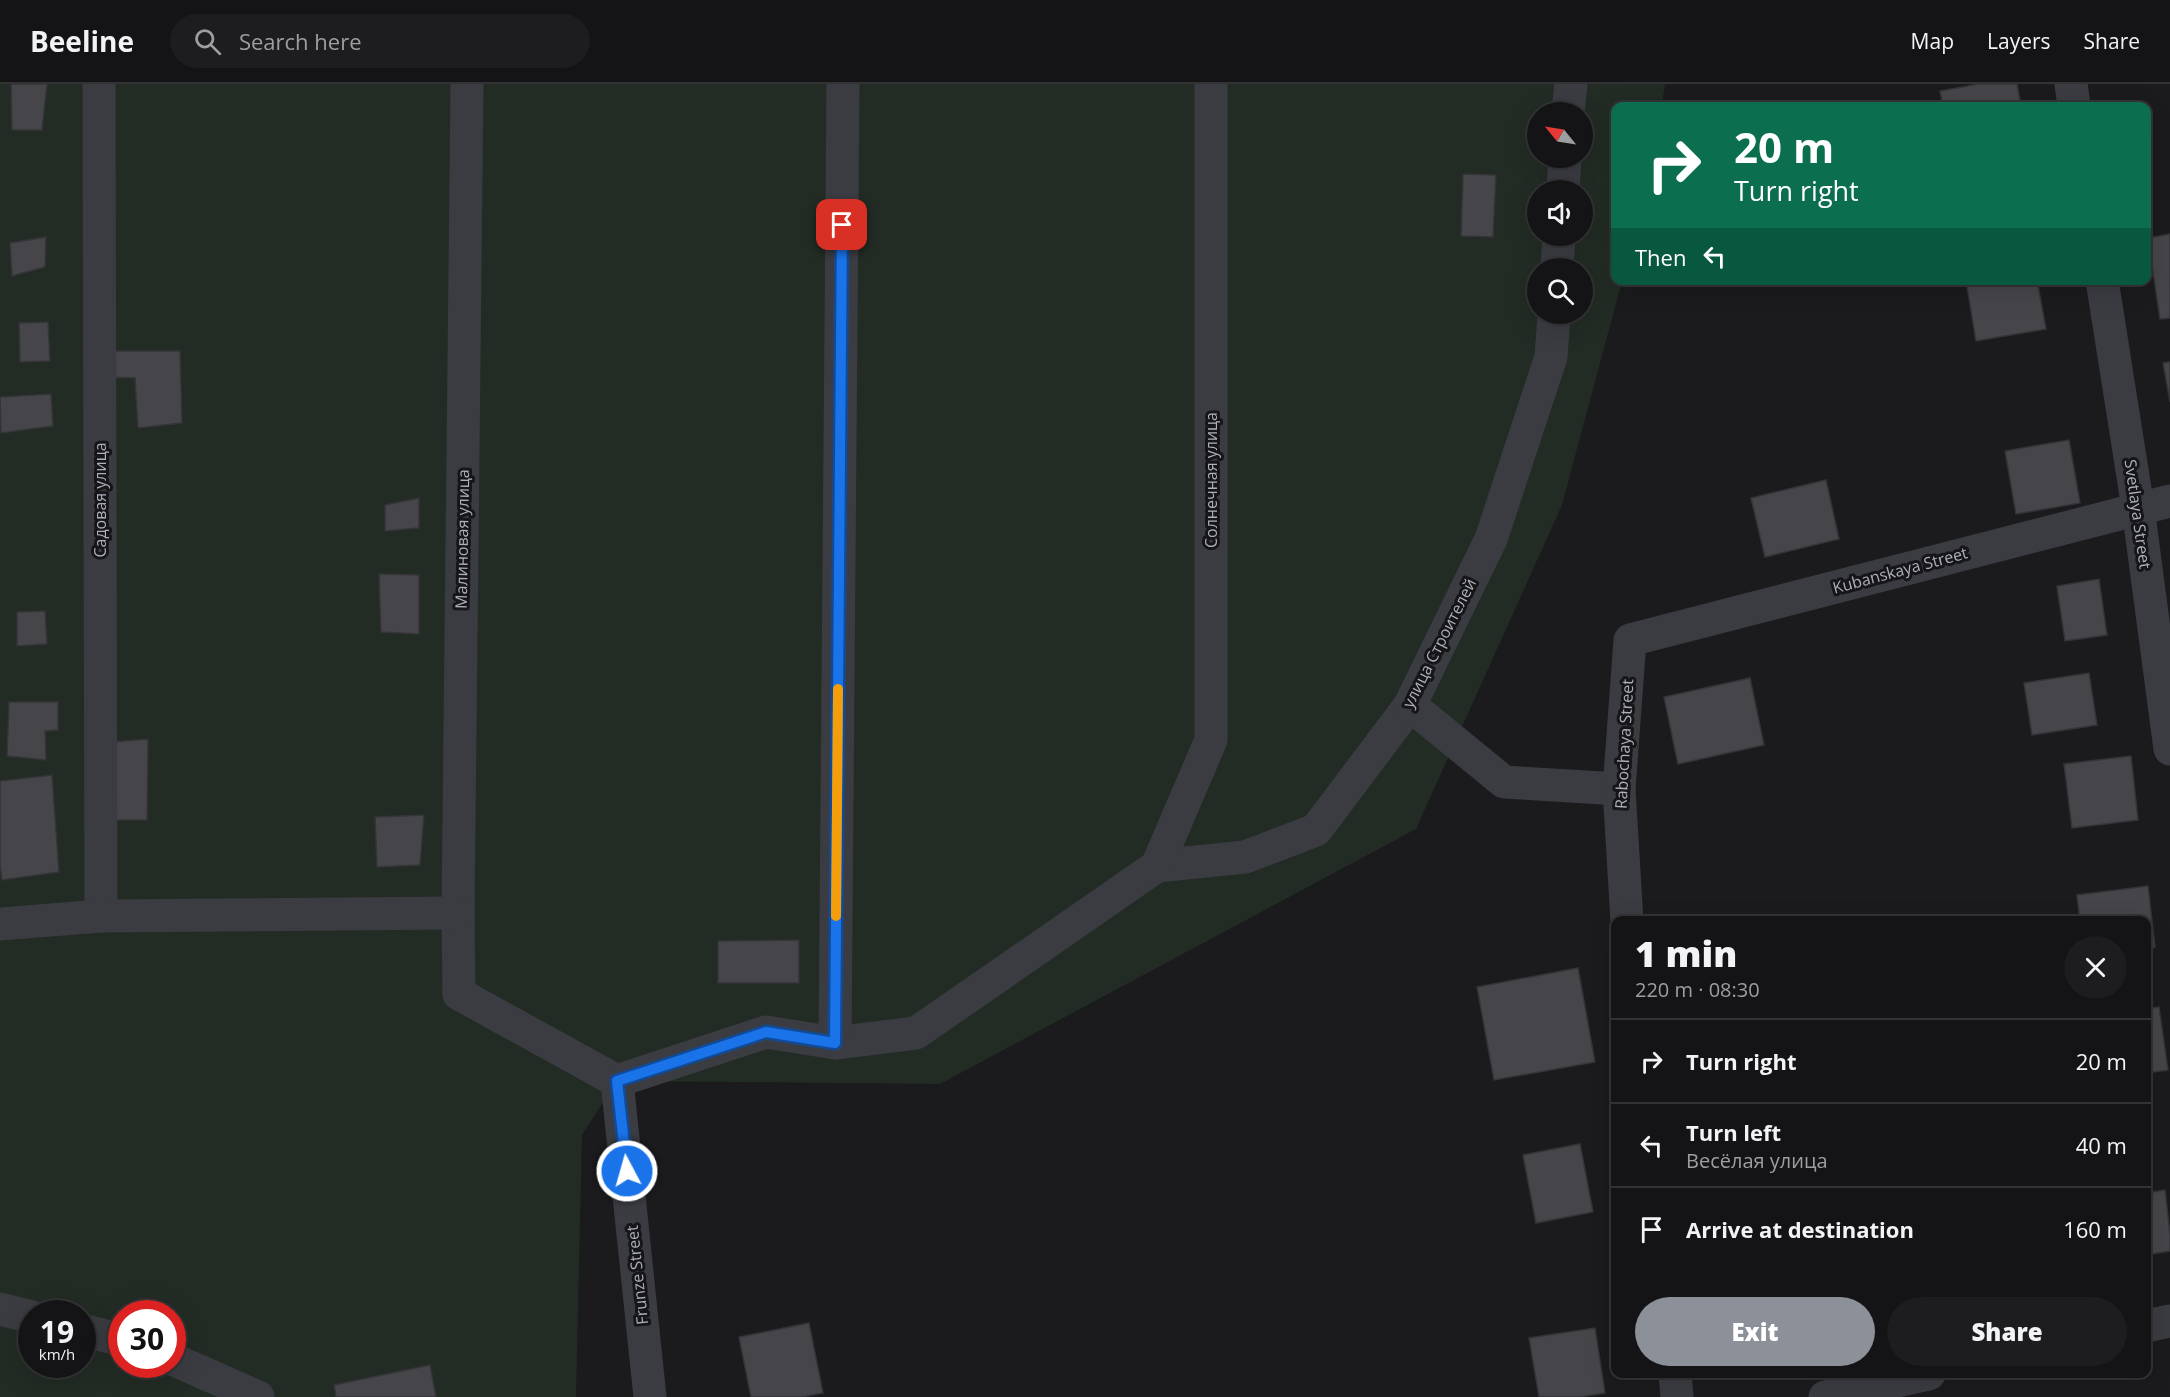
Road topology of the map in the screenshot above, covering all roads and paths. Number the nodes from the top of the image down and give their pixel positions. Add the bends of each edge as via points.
1 (99, 84) edge
2 (467, 84) edge
3 (843, 84) edge
4 (1212, 84) edge
5 (1570, 84) edge
6 (2071, 84) edge
7 (1569, 102) edge
8 (2073, 102) edge
9 (2103, 285) edge
10 (1553, 324) edge
11 (2170, 501) edge
12 (2138, 508) junction
13 (1630, 640) joint
14 (1410, 705) junction
15 (2170, 749) edge
16 (1619, 789) junction
17 (1157, 866) junction
18 (458, 913) junction
19 (101, 916) junction
20 (1627, 916) edge
21 (0, 924) edge
22 (835, 1043) junction
23 (617, 1081) junction
24 (0, 1309) edge
25 (18, 1314) edge
26 (2170, 1321) edge
27 (2151, 1325) edge
28 (186, 1365) edge
29 (1675, 1378) edge
30 (1911, 1378) edge
31 (258, 1397) edge
32 (650, 1397) edge
33 (1677, 1397) edge
34 (1825, 1397) edge

1 - 19 street, Садовая улица
2 - 18 street, Малиновая улица
3 - 22 street
4 - 17 street, Солнечная улица via 1211,740
5 - 7 street
6 - 8 street
9 - 12 street, Svetlaya Street
10 - 14 street, улица Строителей via 1551,357 1491,539
11 - 12 street, Kubanskaya Street
12 - 13 street, Kubanskaya Street
12 - 15 street, Svetlaya Street
13 - 16 street, Rabochaya Street
14 - 16 street via 1504,782
14 - 17 street, улица Строителей via 1316,830 1245,857
16 - 20 street, Rabochaya Street
17 - 22 street via 916,1033
18 - 19 street
18 - 23 street, Малиновая улица via 459,994
19 - 21 street
22 - 23 street via 766,1032
23 - 32 street, Frunze Street
24 - 25 street
26 - 27 street
28 - 31 street
29 - 33 street
30 - 34 street

